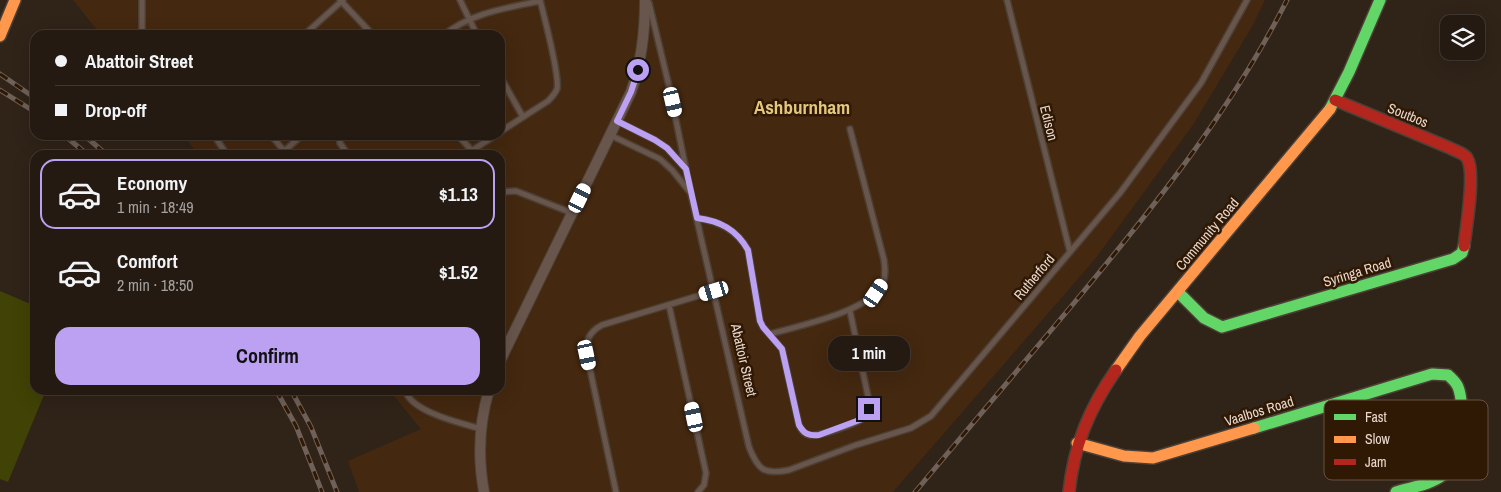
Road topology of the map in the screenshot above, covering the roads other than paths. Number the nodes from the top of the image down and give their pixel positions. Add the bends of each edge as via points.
1 (15, 0) edge
2 (142, 0) edge
3 (342, 0) edge
4 (460, 0) edge
5 (647, 0) edge
6 (1007, 0) edge
7 (1247, 0) edge
8 (1380, 0) edge
9 (540, 1) edge
10 (470, 19) junction
11 (142, 30) edge
12 (310, 30) edge
13 (369, 30) edge
14 (450, 30) edge
15 (475, 30) edge
16 (0, 36) edge
17 (505, 85) edge
18 (1335, 100) junction
19 (523, 117) junction
20 (617, 121) junction
21 (505, 129) edge
22 (850, 129) dead end
23 (610, 135) junction
24 (296, 140) edge
25 (462, 140) edge
26 (488, 140) edge
27 (285, 150) edge
28 (471, 150) edge
29 (474, 150) edge
30 (1468, 159) joint
31 (686, 169) junction
32 (505, 192) edge
33 (691, 194) junction
34 (572, 213) junction
35 (697, 218) junction
36 (1070, 252) junction
37 (714, 291) junction
38 (1178, 292) junction
39 (669, 305) junction
40 (850, 311) junction
41 (770, 334) junction
42 (505, 351) edge
43 (407, 395) edge
44 (488, 395) edge
45 (1346, 400) edge
46 (1461, 400) edge
47 (1324, 407) edge
48 (481, 430) junction
49 (1077, 443) junction
50 (764, 470) joint
51 (1434, 480) edge
52 (484, 492) edge
53 (616, 492) edge
54 (698, 492) edge
55 (1069, 492) edge
56 (1396, 492) edge

1 - 16 main road
2 - 11 lane
3 - 12 lane
3 - 13 lane
4 - 10 lane
5 - 20 street, Abattoir Street via 638,70
5 - 31 lane, Abattoir Street via 670,86
6 - 36 lane, Edison
7 - 36 lane, Rutherford via 1187,103 1120,193
8 - 18 main road, Community Road
9 - 10 lane
9 - 19 lane via 558,82 554,95
10 - 14 lane
10 - 15 lane
17 - 19 lane
18 - 30 main road, Soutbos via 1450,148
18 - 38 main road, Community Road via 1317,126
19 - 21 lane
20 - 23 street, Abattoir Street
20 - 31 lane via 667,148
22 - 40 lane via 885,272 883,284 876,293
23 - 33 lane, Abattoir Street via 660,159
23 - 34 street, Abattoir Street
24 - 27 lane
25 - 28 lane
26 - 29 lane
30 - 38 main road, Syringa Road via 1470,182 1464,246 1462,253 1453,260 1222,327 1207,320
31 - 33 lane, Abattoir Street
32 - 34 lane via 516,192
33 - 35 lane, Abattoir Street
34 - 42 street, Abattoir Street
35 - 37 lane, Abattoir Street
35 - 41 lane via 728,227 744,242 760,321
36 - 50 lane, Rutherford via 956,388 920,424 789,470
37 - 39 lane
37 - 50 lane, Abattoir Street via 749,447 758,466
38 - 49 main road, Community Road via 1114,369
39 - 53 lane via 602,325 593,330 586,342
39 - 54 lane via 706,473 704,485
40 - 41 lane
40 - 41 lane via 869,409 862,419 819,435 802,432 782,349
43 - 48 lane via 418,405 444,418
44 - 48 street
45 - 46 main road, Vaalbos Road via 1432,374 1448,375 1458,386
47 - 49 main road, Vaalbos Road via 1154,458 1131,457
48 - 52 street via 480,466
49 - 55 main road, Community Road
51 - 56 main road, Vaalbos Road

